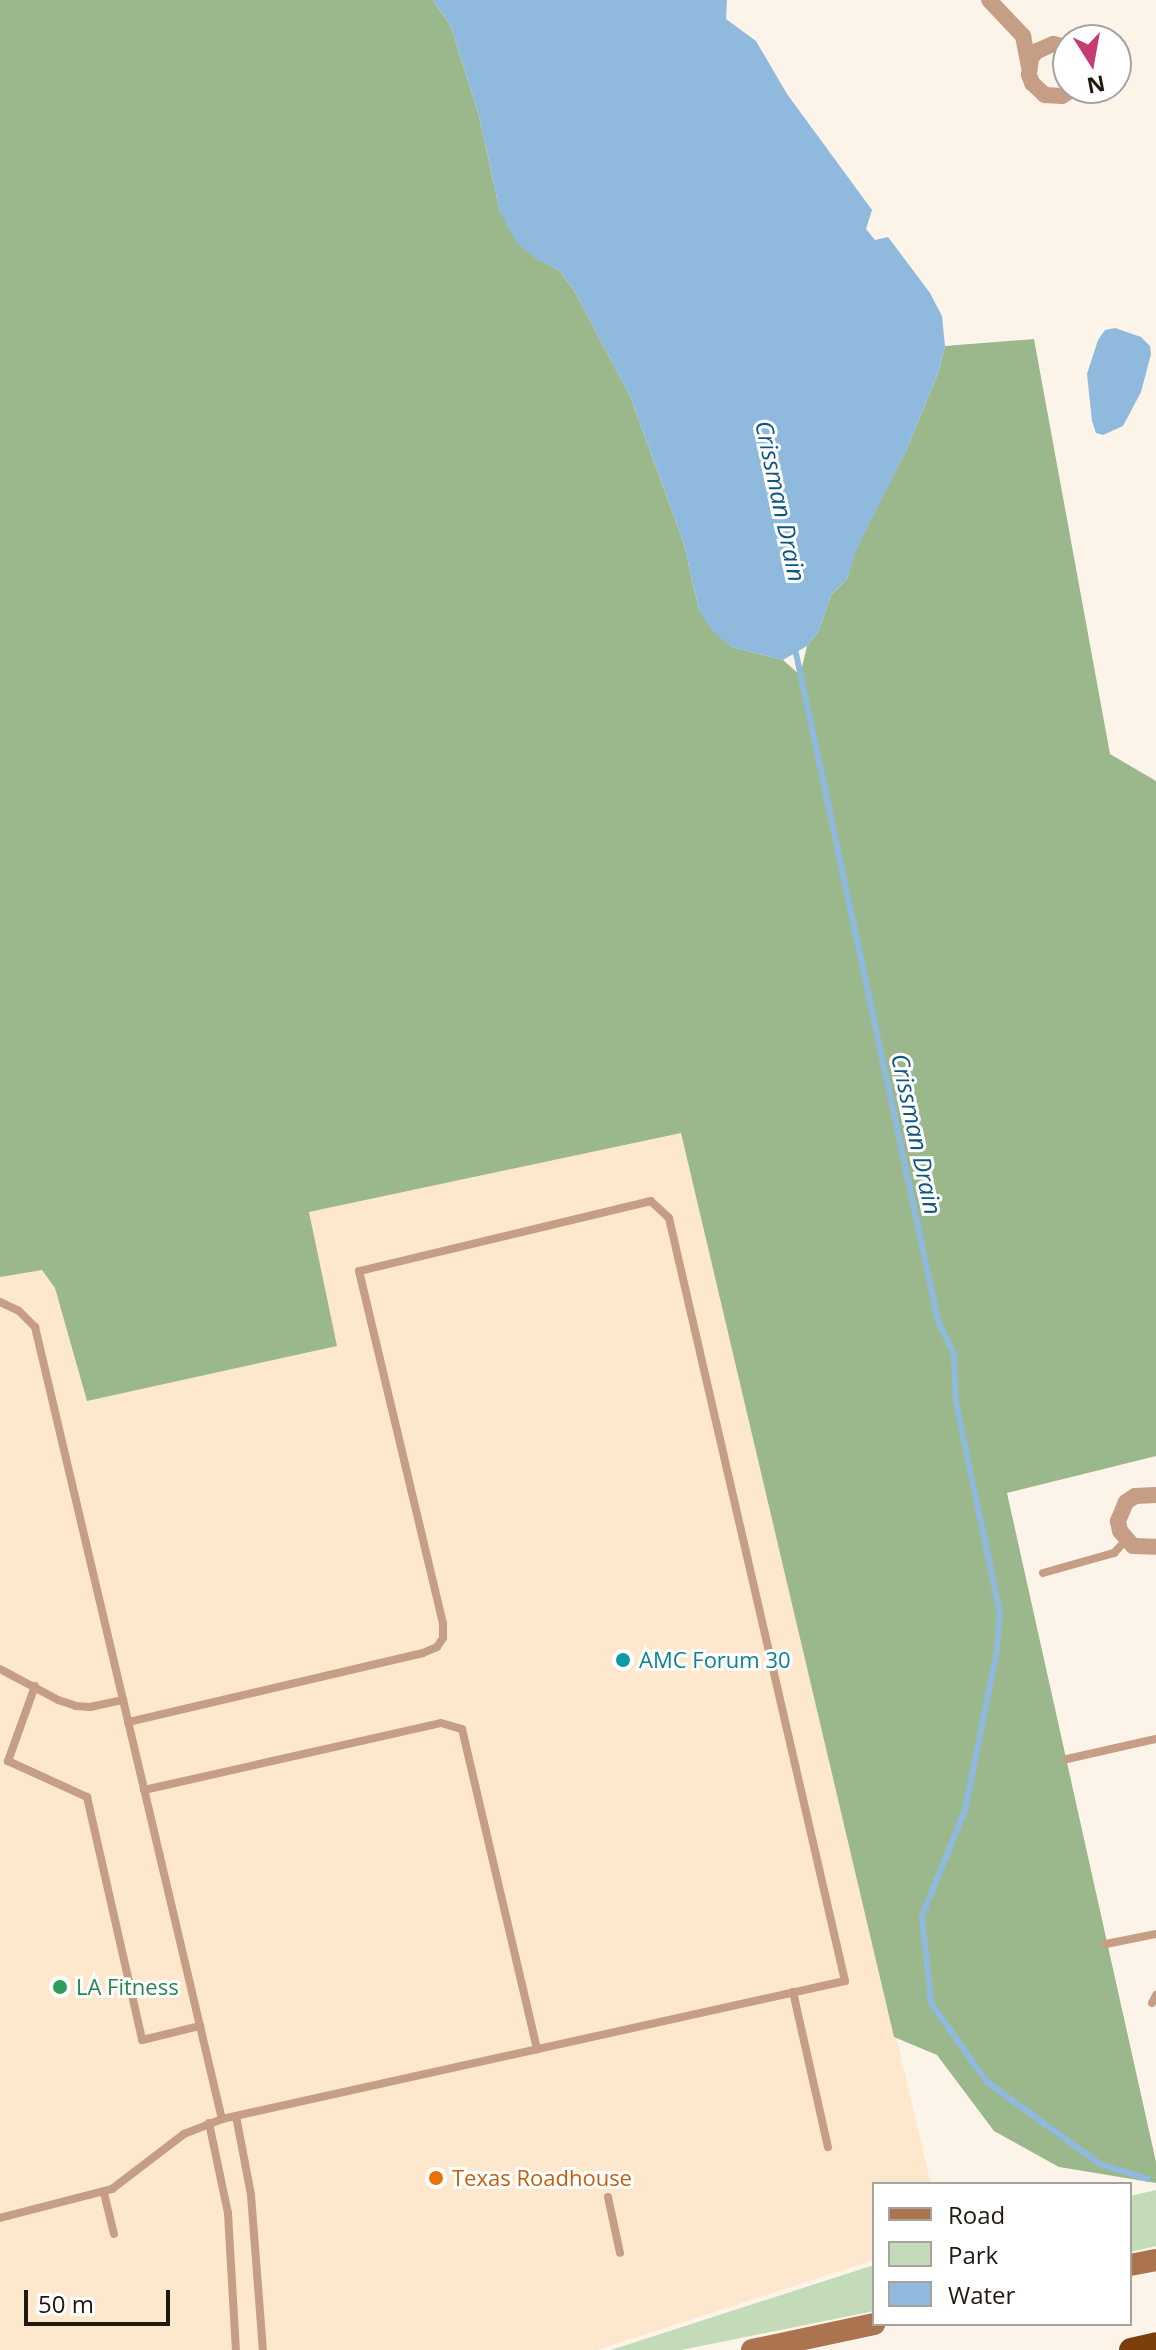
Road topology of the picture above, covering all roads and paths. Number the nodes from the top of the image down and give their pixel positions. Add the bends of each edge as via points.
1 (989, 0) edge
2 (1023, 36) junction
3 (1052, 43) edge
4 (1052, 47) edge
5 (1029, 66) junction
6 (1052, 95) edge
7 (0, 1302) edge
8 (1156, 1495) edge
9 (1126, 1540) junction
10 (1154, 1552) edge
11 (1043, 1573) dead end
12 (0, 1669) edge
13 (35, 1686) junction
14 (123, 1700) junction
15 (128, 1722) junction
16 (1156, 1739) edge
17 (1067, 1759) dead end
18 (144, 1790) junction
19 (1156, 1934) edge
20 (1106, 1944) dead end
21 (793, 1992) junction
22 (200, 2026) junction
23 (537, 2049) junction
24 (236, 2116) junction
25 (222, 2119) junction
26 (209, 2123) junction
27 (828, 2147) dead end
28 (104, 2193) junction
29 (608, 2197) dead end
30 (0, 2218) edge
31 (114, 2234) dead end
32 (620, 2253) dead end
33 (1156, 2260) edge
34 (1132, 2265) edge
35 (872, 2324) edge
36 (1156, 2344) edge
37 (236, 2350) edge
38 (263, 2350) edge
39 (752, 2350) edge
40 (1131, 2350) edge

1 - 2 street
2 - 3 street
2 - 5 street
4 - 5 street via 1037,51
5 - 6 street via 1032,83
7 - 14 lane via 35,1327
8 - 9 street via 1126,1502 1118,1521
9 - 10 street
9 - 11 lane via 1114,1553
12 - 13 lane
13 - 14 lane via 76,1706
13 - 22 lane via 8,1761 87,1797 142,2040
14 - 15 lane
15 - 18 lane
15 - 21 lane via 437,1647 443,1623 359,1271 651,1201 669,1218 845,1981
16 - 17 lane
18 - 22 lane
18 - 23 lane via 441,1723 462,1729
19 - 20 lane
21 - 23 lane
21 - 27 lane
22 - 25 lane
23 - 24 lane
24 - 25 lane
24 - 38 lane via 251,2195
25 - 26 lane
26 - 28 lane via 184,2134
26 - 37 lane via 228,2213
28 - 30 lane
28 - 31 lane
29 - 32 lane
33 - 34 street
35 - 39 street
36 - 40 highway

